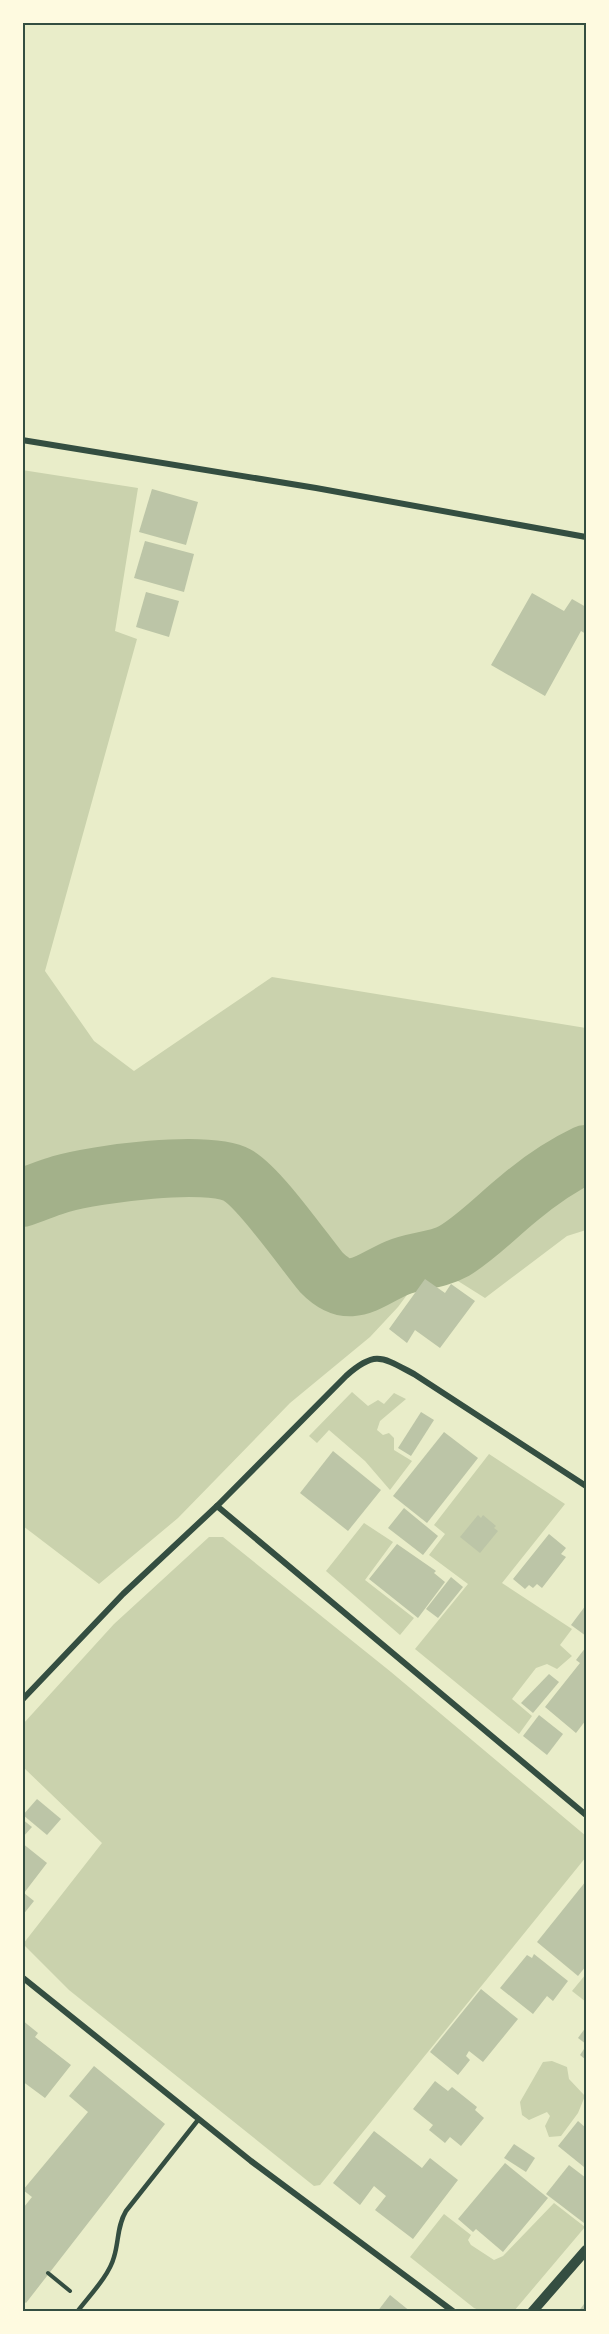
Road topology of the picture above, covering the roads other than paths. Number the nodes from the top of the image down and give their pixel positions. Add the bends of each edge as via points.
1 (22, 440) edge
2 (586, 537) edge
3 (586, 1486) edge
4 (217, 1506) junction
5 (22, 1700) edge
6 (586, 1815) edge
7 (22, 1977) edge
8 (198, 2120) junction
9 (586, 2250) edge
10 (77, 2312) edge
11 (454, 2312) edge
12 (532, 2312) edge

1 - 2 street
3 - 4 street via 414,1374 376,1357 365,1360 346,1376
4 - 5 street via 123,1594
4 - 6 street
7 - 8 street
8 - 10 lane via 126,2211 119,2225 113,2260
8 - 11 street
9 - 12 street

